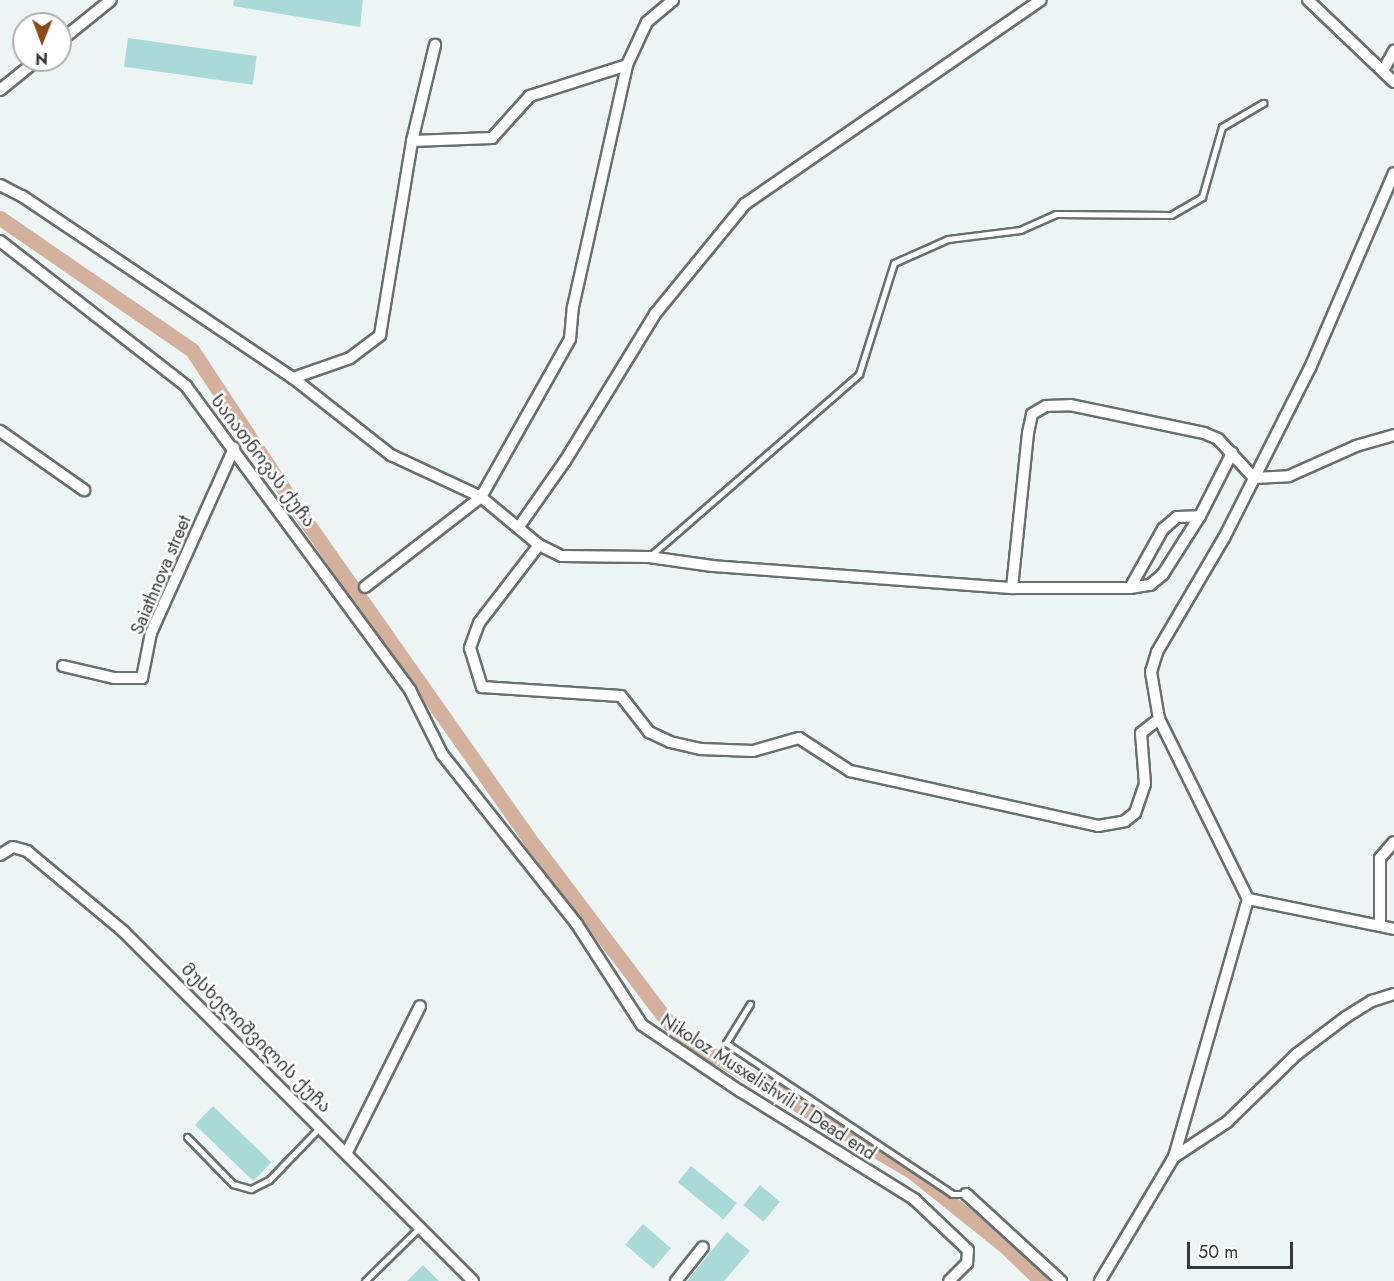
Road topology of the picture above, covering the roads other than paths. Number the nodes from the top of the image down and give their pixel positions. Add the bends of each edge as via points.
1 (111, 0) edge
2 (673, 0) edge
3 (1041, 0) edge
4 (1308, 0) edge
5 (72, 31) edge
6 (435, 45) dead end
7 (1394, 51) edge
8 (627, 65) junction
9 (1384, 69) junction
10 (22, 72) edge
11 (1394, 82) edge
12 (0, 90) edge
13 (1263, 103) dead end
14 (412, 141) junction
15 (1394, 173) edge
16 (0, 185) edge
17 (0, 241) edge
18 (293, 378) junction
19 (0, 431) edge
20 (1394, 435) edge
21 (234, 448) junction
22 (1232, 453) junction
23 (1254, 478) junction
24 (84, 490) dead end
25 (481, 497) junction
26 (1200, 516) junction
27 (518, 528) junction
28 (539, 545) junction
29 (649, 557) junction
30 (365, 587) dead end
31 (1012, 588) junction
32 (1130, 588) junction
33 (63, 666) dead end
34 (1159, 719) junction
35 (442, 754) joint
36 (1394, 842) edge
37 (0, 855) edge
38 (1248, 899) junction
39 (1380, 927) junction
40 (1394, 929) edge
41 (1394, 994) edge
42 (750, 1004) dead end
43 (420, 1006) dead end
44 (321, 1126) junction
45 (187, 1137) dead end
46 (347, 1152) junction
47 (1174, 1157) junction
48 (966, 1194) joint
49 (420, 1227) junction
50 (703, 1247) dead end
51 (365, 1281) edge
52 (473, 1281) edge
53 (676, 1281) edge
54 (949, 1281) edge
55 (1060, 1281) edge
56 (1100, 1281) edge

1 - 5 street
2 - 8 street via 647,22
3 - 27 street via 746,204 655,315 565,461
4 - 9 street
6 - 14 street
7 - 9 street
8 - 14 street via 530,96 492,138
8 - 25 street via 573,307 570,339
9 - 11 street
10 - 12 street
13 - 29 lane via 1222,126 1202,197 1172,215 1056,214 1020,230 948,238 894,263 859,374
14 - 18 street via 380,334 350,358
15 - 23 street via 1310,369
16 - 18 street
17 - 21 street, საიათნოვას ქუჩა via 186,386
18 - 25 street via 391,455
19 - 24 street
20 - 23 street via 1356,446 1289,476
21 - 33 street, Saiathnova street via 151,633 142,678 114,678
21 - 35 street, საიათნოვას ქუჩა via 410,690
22 - 23 street
22 - 26 street
22 - 31 street via 1218,439 1204,433 1070,405 1046,406 1032,414
23 - 34 street via 1157,652 1151,672
25 - 27 street
25 - 30 street
26 - 32 street via 1163,574 1150,585
26 - 32 street via 1177,517 1163,529
27 - 28 street
28 - 29 street via 561,556 583,559
28 - 34 street via 478,623 470,648 482,687 621,696 650,732 670,742 701,749 753,751 799,738 850,771 1098,826 1125,821 1134,813 1145,784 1141,733
29 - 31 street via 712,566
31 - 32 street
34 - 38 street
35 - 54 street, Nikoloz Musxelishvili 1 Dead end via 576,923 642,1025 914,1199 968,1250 967,1263
36 - 39 street via 1380,858
37 - 44 street, მუსხელიშვილის ქუჩა via 13,847 27,851 123,931
38 - 39 street
38 - 47 street
39 - 40 street
41 - 47 street via 1372,1000 1346,1017 1297,1054 1227,1122
42 - 48 lane via 726,1042 952,1194
43 - 46 street
44 - 45 lane via 269,1180 251,1189 233,1184
44 - 46 street, მუსხელიშვილის ქუჩა
46 - 49 street, მუსხელიშვილის ქუჩა
47 - 56 street
48 - 55 street
49 - 51 lane
49 - 52 street, მუსხელიშვილის ქუჩა
50 - 53 street

